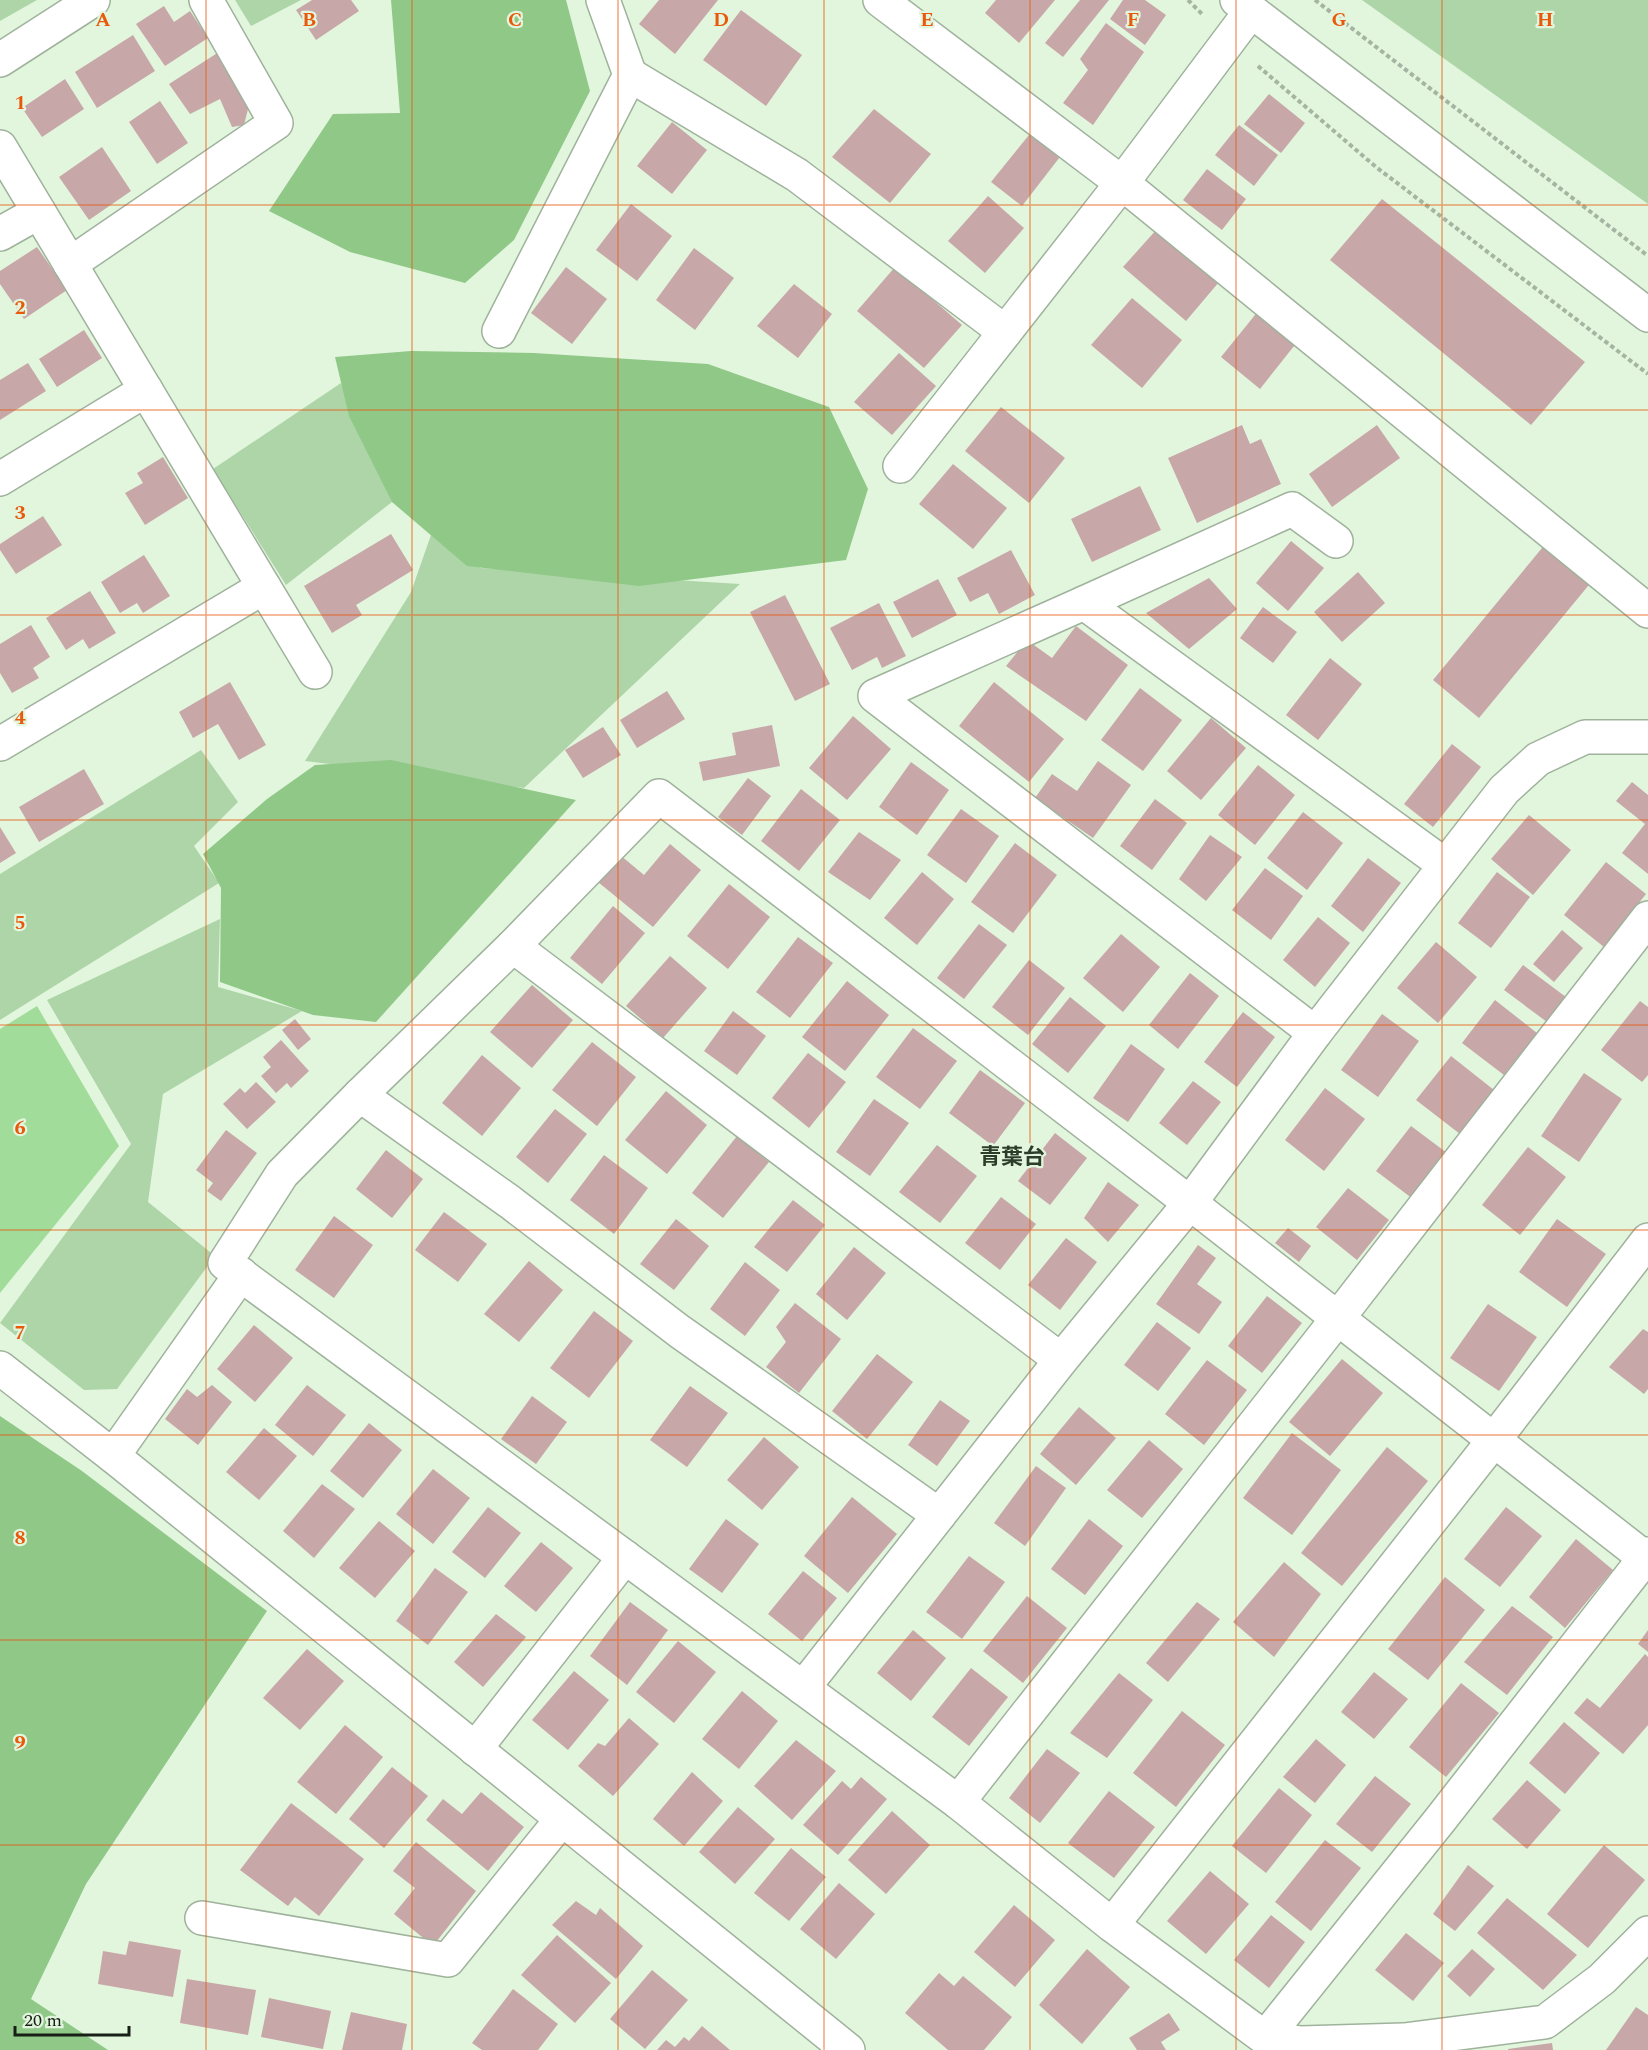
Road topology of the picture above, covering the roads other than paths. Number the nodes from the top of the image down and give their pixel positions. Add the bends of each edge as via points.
1 (93, 0) edge
2 (206, 0) edge
3 (603, 0) edge
4 (879, 0) edge
5 (1244, 5) edge
6 (0, 60) edge
7 (630, 75) junction
8 (0, 147) edge
9 (1122, 183) junction
10 (39, 212) junction
11 (0, 234) edge
12 (70, 264) junction
13 (1648, 315) edge
14 (499, 331) dead end
15 (1005, 332) junction
16 (146, 390) junction
17 (900, 466) dead end
18 (0, 479) edge
19 (1336, 541) dead end
20 (264, 586) junction
21 (1084, 603) junction
22 (1648, 611) edge
23 (315, 672) dead end
24 (1648, 737) edge
25 (0, 744) edge
26 (1445, 865) junction
27 (1648, 918) edge
28 (513, 946) junction
29 (1315, 1033) junction
30 (360, 1095) junction
31 (1190, 1203) junction
32 (1648, 1240) edge
33 (241, 1274) junction
34 (1338, 1318) junction
35 (1061, 1360) junction
36 (0, 1368) edge
37 (1494, 1440) junction
38 (113, 1456) junction
39 (939, 1515) junction
40 (1647, 1556) edge
41 (625, 1557) junction
42 (803, 1688) junction
43 (475, 1749) junction
44 (957, 1802) junction
45 (562, 1819) junction
46 (202, 1918) dead end
47 (1112, 1925) junction
48 (1648, 1933) edge
49 (1265, 2038) junction
50 (848, 2050) edge

1 - 6 street
2 - 12 street via 276,123
3 - 7 street
4 - 9 street
5 - 9 street via 1229,40
5 - 13 street
7 - 14 street
7 - 15 street via 797,175
8 - 10 street
9 - 15 street
9 - 22 street
10 - 11 street
10 - 12 street
12 - 16 street
15 - 17 street
16 - 18 street
16 - 20 street
19 - 21 street via 1292,509
20 - 23 street
20 - 25 street
21 - 26 street
21 - 29 street via 875,696
24 - 26 street via 1585,737 1538,759 1504,790
26 - 29 street
27 - 34 street
28 - 30 street
28 - 31 street via 658,796
28 - 35 street
29 - 31 street
30 - 33 street via 282,1174 225,1263
30 - 39 street via 510,1202 678,1331
31 - 34 street
31 - 35 street
32 - 37 street
33 - 38 street
33 - 41 street
34 - 37 street
34 - 44 street
35 - 39 street
36 - 38 street
37 - 40 street
37 - 47 street
38 - 43 street
39 - 42 street
40 - 49 street
41 - 42 street
41 - 43 street
42 - 44 street
43 - 45 street
44 - 47 street
45 - 46 street via 448,1960
45 - 50 street
47 - 49 street
48 - 49 street via 1602,1979 1545,2022 1404,2040 1301,2043

